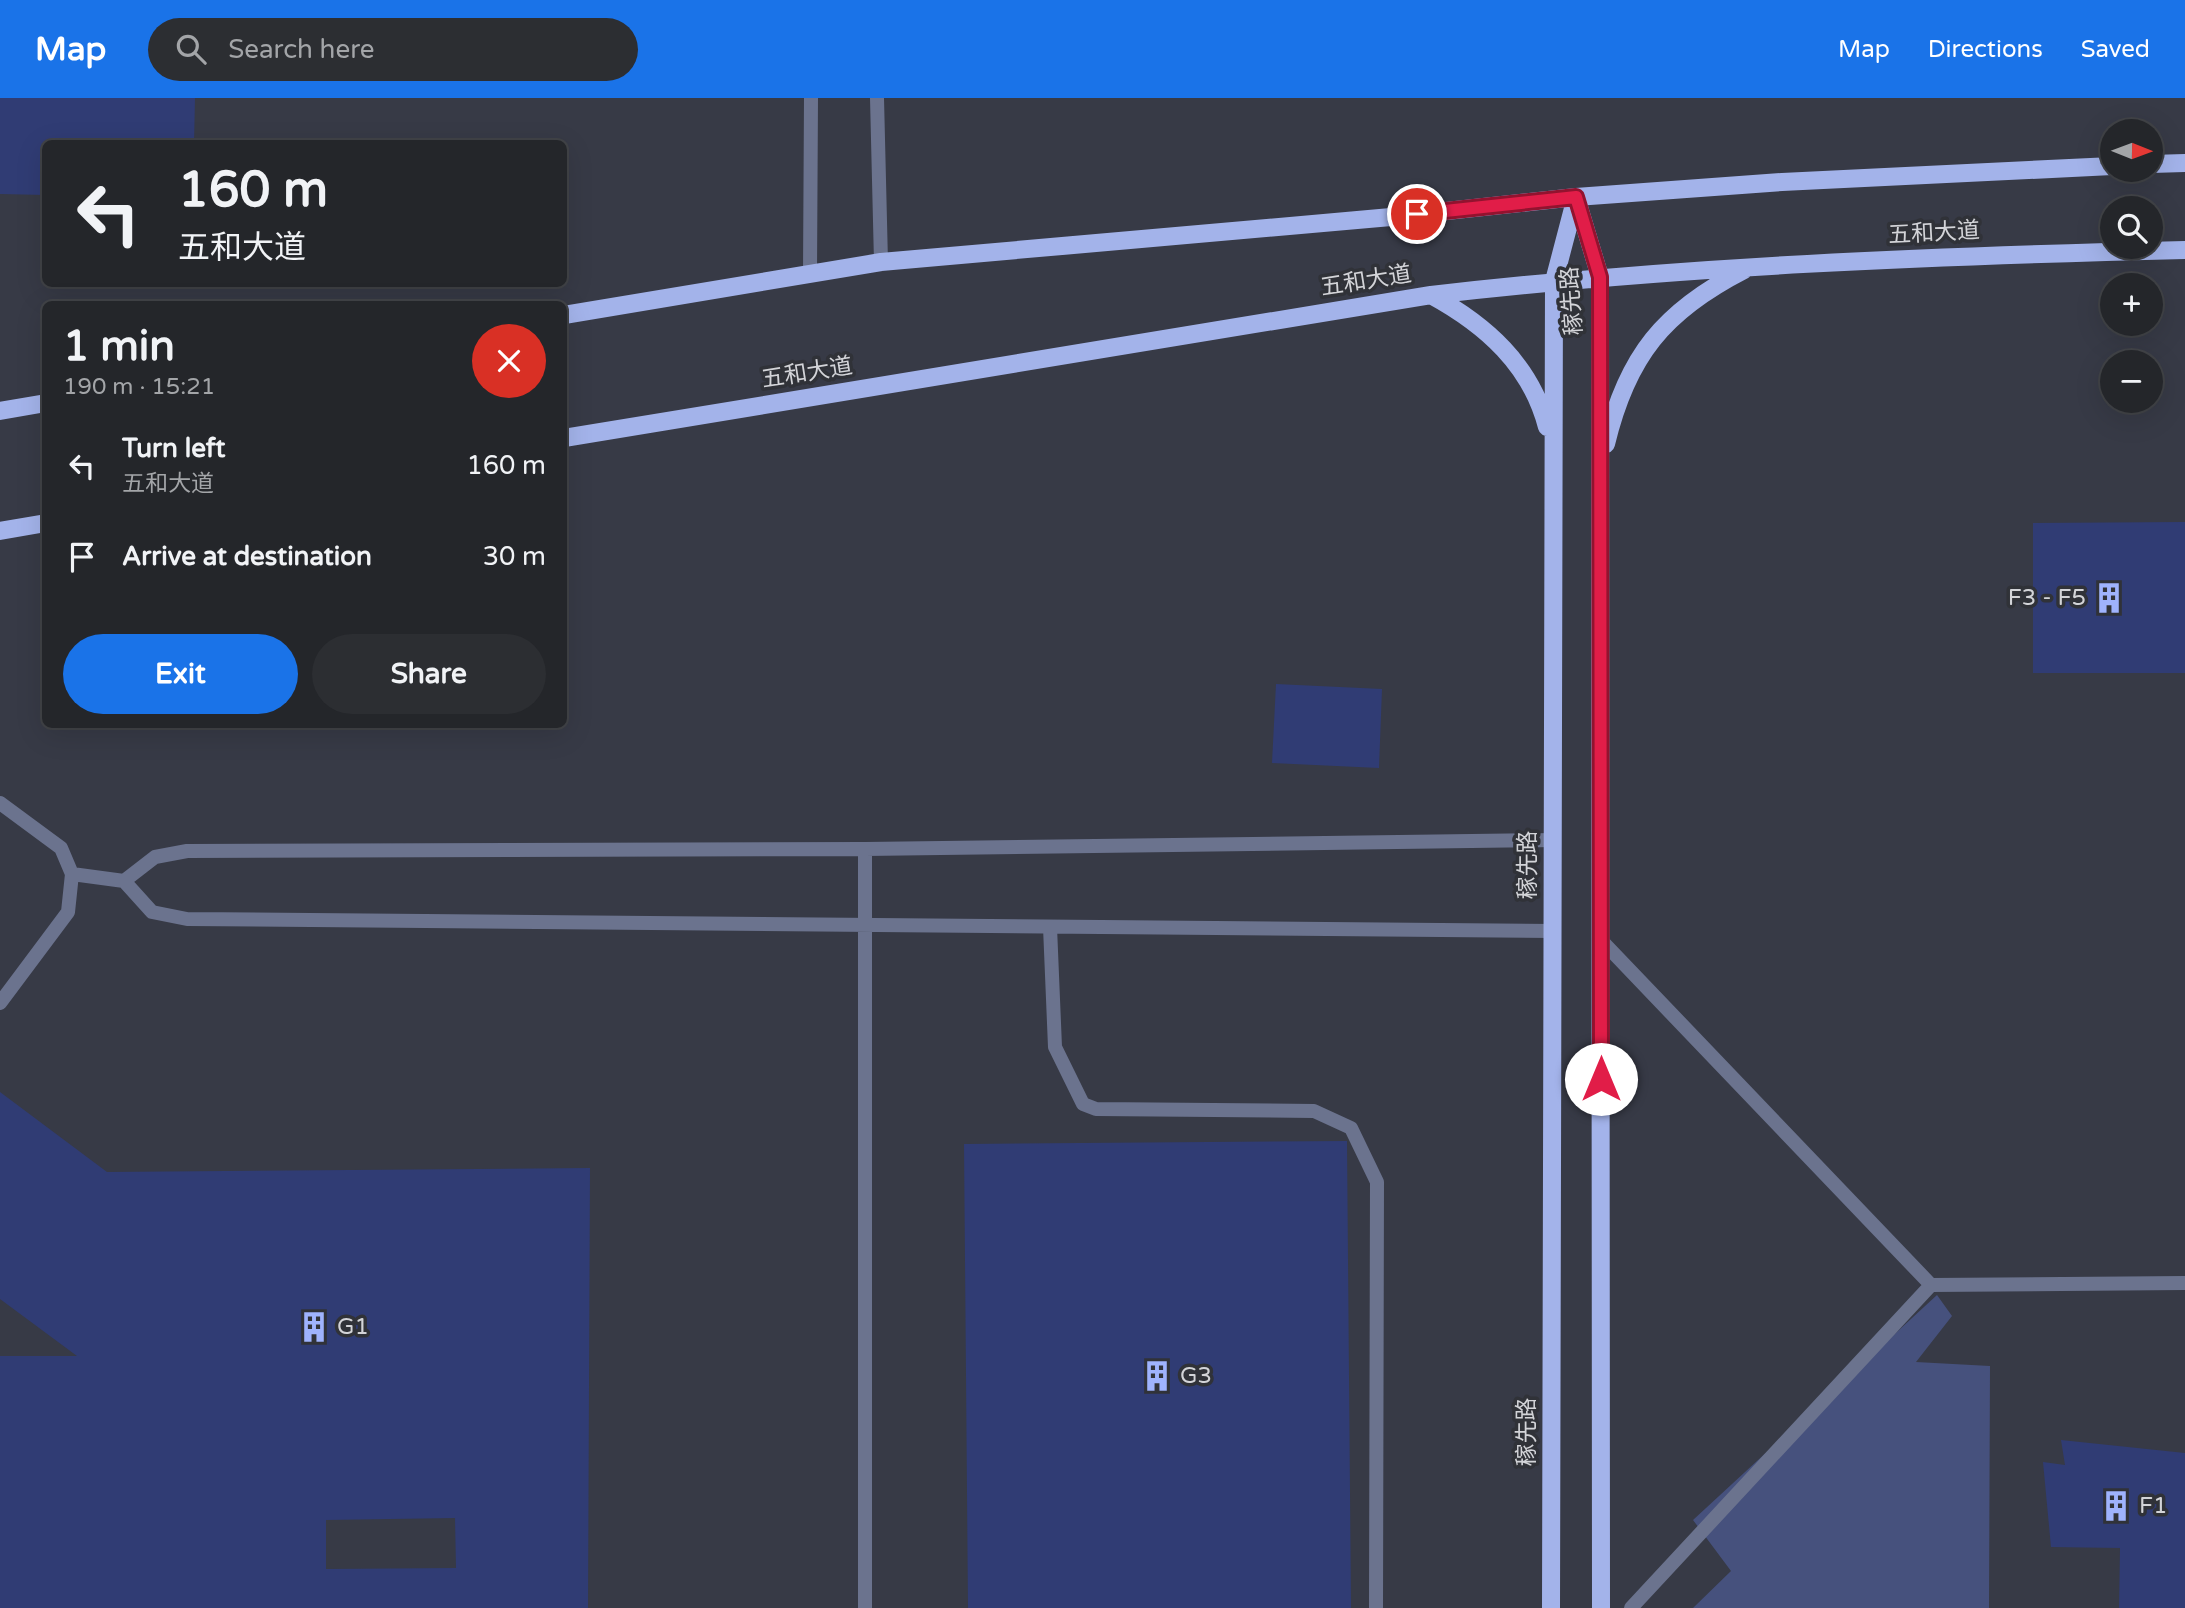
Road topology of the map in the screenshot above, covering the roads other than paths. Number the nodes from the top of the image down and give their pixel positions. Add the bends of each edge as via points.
1 (811, 98) edge
2 (877, 98) edge
3 (2185, 163) edge
4 (2163, 164) edge
5 (2100, 167) edge
6 (1576, 197) junction
7 (2185, 250) edge
8 (881, 262) junction
9 (1752, 267) junction
10 (810, 273) junction
11 (1600, 277) junction
12 (1554, 281) junction
13 (1431, 295) junction
14 (567, 314) edge
15 (42, 404) edge
16 (0, 411) edge
17 (567, 438) edge
18 (1554, 452) junction
19 (1600, 471) junction
20 (42, 524) edge
21 (0, 531) edge
22 (0, 803) edge
23 (1553, 840) junction
24 (865, 849) junction
25 (72, 874) junction
26 (124, 881) junction
27 (865, 926) junction
28 (1050, 927) junction
29 (1553, 930) junction
30 (1601, 940) junction
31 (0, 1003) edge
32 (2185, 1283) edge
33 (1931, 1285) junction
34 (865, 1608) edge
35 (1376, 1608) edge
36 (1551, 1608) edge
37 (1601, 1608) edge
38 (1631, 1608) edge

1 - 10 lane
2 - 8 lane
3 - 4 main road
5 - 6 main road
6 - 8 main road
6 - 11 main road, 稼先路
6 - 12 main road, 稼先路
7 - 9 main road, 五和大道
8 - 10 main road
9 - 11 main road, 五和大道
9 - 19 main road via 1680,309 1648,344 1627,380
10 - 14 main road
11 - 12 main road, 五和大道
11 - 19 main road, 稼先路
12 - 13 main road, 五和大道
12 - 18 main road, 稼先路
13 - 17 main road, 五和大道
13 - 18 main road via 1467,315 1520,365 1542,407
15 - 16 main road
18 - 23 main road, 稼先路
19 - 30 main road, 稼先路
20 - 21 main road
22 - 25 lane via 61,848
23 - 24 lane
23 - 29 main road, 稼先路
24 - 26 lane via 187,851 155,857
24 - 27 lane
25 - 26 lane
25 - 31 lane via 68,912
26 - 27 lane via 152,912 187,919
27 - 28 lane
27 - 34 lane
28 - 29 lane
28 - 35 lane via 1055,1047 1083,1104 1096,1109 1314,1111 1351,1128 1377,1182
29 - 36 main road, 稼先路
30 - 33 lane
30 - 37 main road, 稼先路
32 - 33 lane
33 - 38 lane

